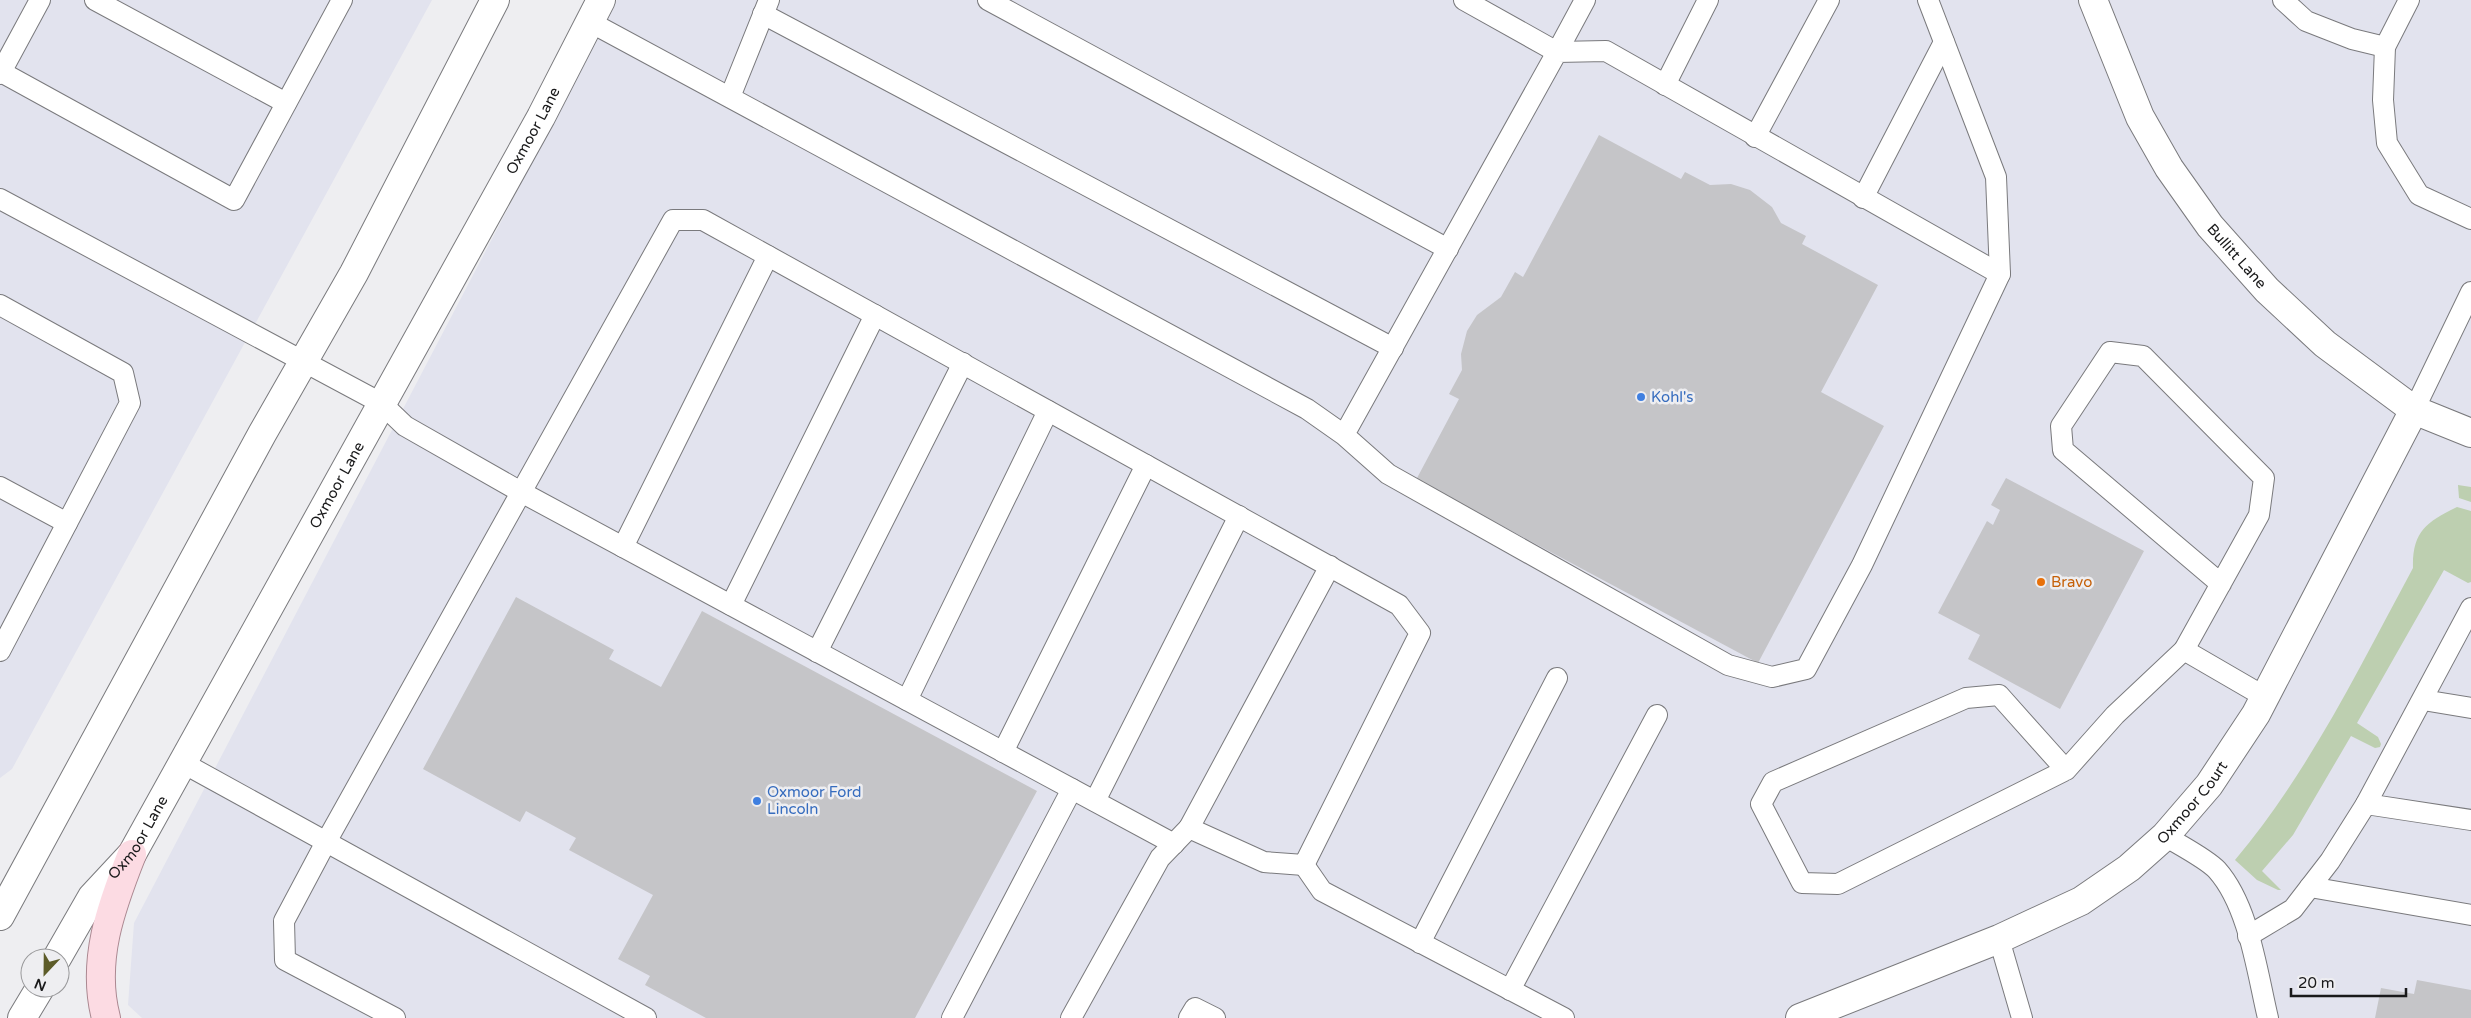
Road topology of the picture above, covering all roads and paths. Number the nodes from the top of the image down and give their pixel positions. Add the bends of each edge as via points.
1 (40, 0) edge
2 (95, 0) edge
3 (495, 0) edge
4 (988, 0) edge
5 (1464, 0) edge
6 (1585, 0) edge
7 (1708, 0) edge
8 (1828, 0) edge
9 (1928, 0) edge
10 (2093, 0) edge
11 (2283, 0) edge
12 (2409, 0) edge
13 (336, 2) edge
14 (766, 7) edge
15 (596, 11) edge
16 (1944, 42) junction
17 (2385, 47) junction
18 (1557, 52) junction
19 (1, 73) edge
20 (1665, 85) junction
21 (730, 97) junction
22 (286, 104) junction
23 (1755, 136) junction
24 (1863, 198) junction
25 (0, 199) edge
26 (2471, 219) edge
27 (1448, 249) junction
28 (768, 256) junction
29 (2000, 274) junction
30 (2471, 292) edge
31 (0, 305) edge
32 (875, 315) junction
33 (1393, 348) junction
34 (304, 361) junction
35 (963, 363) junction
36 (381, 403) junction
37 (2414, 410) junction
38 (1048, 411) junction
39 (2471, 433) edge
40 (1344, 435) junction
41 (1146, 464) junction
42 (0, 487) edge
43 (521, 492) junction
44 (1239, 516) junction
45 (67, 523) junction
46 (623, 547) junction
47 (1330, 566) junction
48 (2221, 584) junction
49 (731, 605) junction
50 (2471, 608) edge
51 (2184, 650) junction
52 (0, 652) edge
53 (817, 652) junction
54 (1556, 678) dead end
55 (2265, 697) junction
56 (907, 700) junction
57 (2423, 700) junction
58 (2471, 708) edge
59 (1657, 714) dead end
60 (1003, 752) junction
61 (183, 762) junction
62 (2066, 770) junction
63 (1072, 788) junction
64 (1095, 801) junction
65 (2366, 804) junction
66 (2471, 820) edge
67 (1189, 828) junction
68 (2165, 836) junction
69 (326, 842) junction
70 (1174, 844) junction
71 (132, 854) junction
72 (1304, 865) junction
73 (2310, 887) junction
74 (2471, 915) edge
75 (0, 916) edge
76 (2248, 936) junction
77 (1999, 939) junction
78 (1420, 942) junction
79 (63, 948) edge
80 (1510, 990) junction
81 (34, 998) edge
82 (22, 1018) edge
83 (106, 1018) edge
84 (395, 1018) edge
85 (646, 1018) edge
86 (952, 1018) edge
87 (1071, 1018) edge
88 (1189, 1018) edge
89 (1215, 1018) edge
90 (1564, 1018) edge
91 (1800, 1018) edge
92 (2022, 1018) edge
93 (2268, 1018) edge

1 - 19 lane
2 - 22 lane
3 - 34 street via 354,273
4 - 27 lane
5 - 18 lane
6 - 18 lane
7 - 20 lane
8 - 23 lane
9 - 16 lane
10 - 37 street, Bullitt Lane via 2140,117 2169,168 2210,226 2267,290 2326,344
11 - 17 lane via 2306,21 2352,39
12 - 17 lane
13 - 22 lane
14 - 21 lane
14 - 33 lane
15 - 21 lane
15 - 36 street, Oxmoor Lane via 541,117
16 - 24 lane
16 - 29 lane via 1996,177
17 - 26 lane via 2383,100 2387,143 2419,195
18 - 20 lane via 1606,52
18 - 27 lane
19 - 22 lane via 234,200
20 - 23 lane
21 - 40 lane via 1307,409
23 - 24 lane
24 - 29 lane
25 - 34 lane
27 - 33 lane
28 - 32 lane
28 - 43 lane via 703,220 673,220
28 - 46 lane
29 - 40 lane via 1862,565 1806,669 1772,677 1728,665 1388,474
30 - 37 lane
31 - 45 lane via 123,373 130,403
32 - 35 lane
32 - 49 lane
33 - 40 lane
34 - 36 lane
34 - 75 street
35 - 38 lane
35 - 53 lane
36 - 43 lane via 405,426
36 - 61 street, Oxmoor Lane
37 - 39 street, Bullitt Lane
37 - 55 street, Oxmoor Court
38 - 41 lane
38 - 56 lane
41 - 44 lane
41 - 60 lane
42 - 45 lane
43 - 46 lane
43 - 69 lane
44 - 47 lane
44 - 64 lane
45 - 52 lane
46 - 49 lane
47 - 67 lane
47 - 72 lane via 1399,605 1420,633
48 - 48 lane via 2259,515 2264,478 2143,356 2110,352 2061,426 2063,450
48 - 51 lane
49 - 53 lane
50 - 57 lane
51 - 55 lane
51 - 62 lane via 2115,715
53 - 56 lane
54 - 78 lane
55 - 68 street, Oxmoor Court via 2209,785
56 - 60 lane
57 - 58 lane
57 - 65 lane
59 - 80 lane
60 - 63 lane
61 - 69 lane
61 - 71 street, Oxmoor Lane
62 - 62 lane via 1838,884 1802,883 1761,804 1773,782 1966,698 1999,695
63 - 64 lane
63 - 86 lane
64 - 70 lane
65 - 66 lane
65 - 73 lane
67 - 70 lane
67 - 72 lane via 1264,862
68 - 76 lane via 2216,869 2237,903
68 - 77 street, Oxmoor Court via 2129,868 2081,901
69 - 84 lane via 284,921 285,960
69 - 85 lane
70 - 87 lane via 1160,858
71 - 79 street, Oxmoor Lane via 92,897
71 - 83 main road via 113,904 99,970
72 - 78 lane via 1322,891
73 - 74 lane
73 - 76 lane via 2293,909
76 - 93 lane
77 - 91 street, Oxmoor Court
77 - 92 lane
78 - 80 lane
80 - 90 lane
81 - 82 street
88 - 89 lane via 1195,1008

